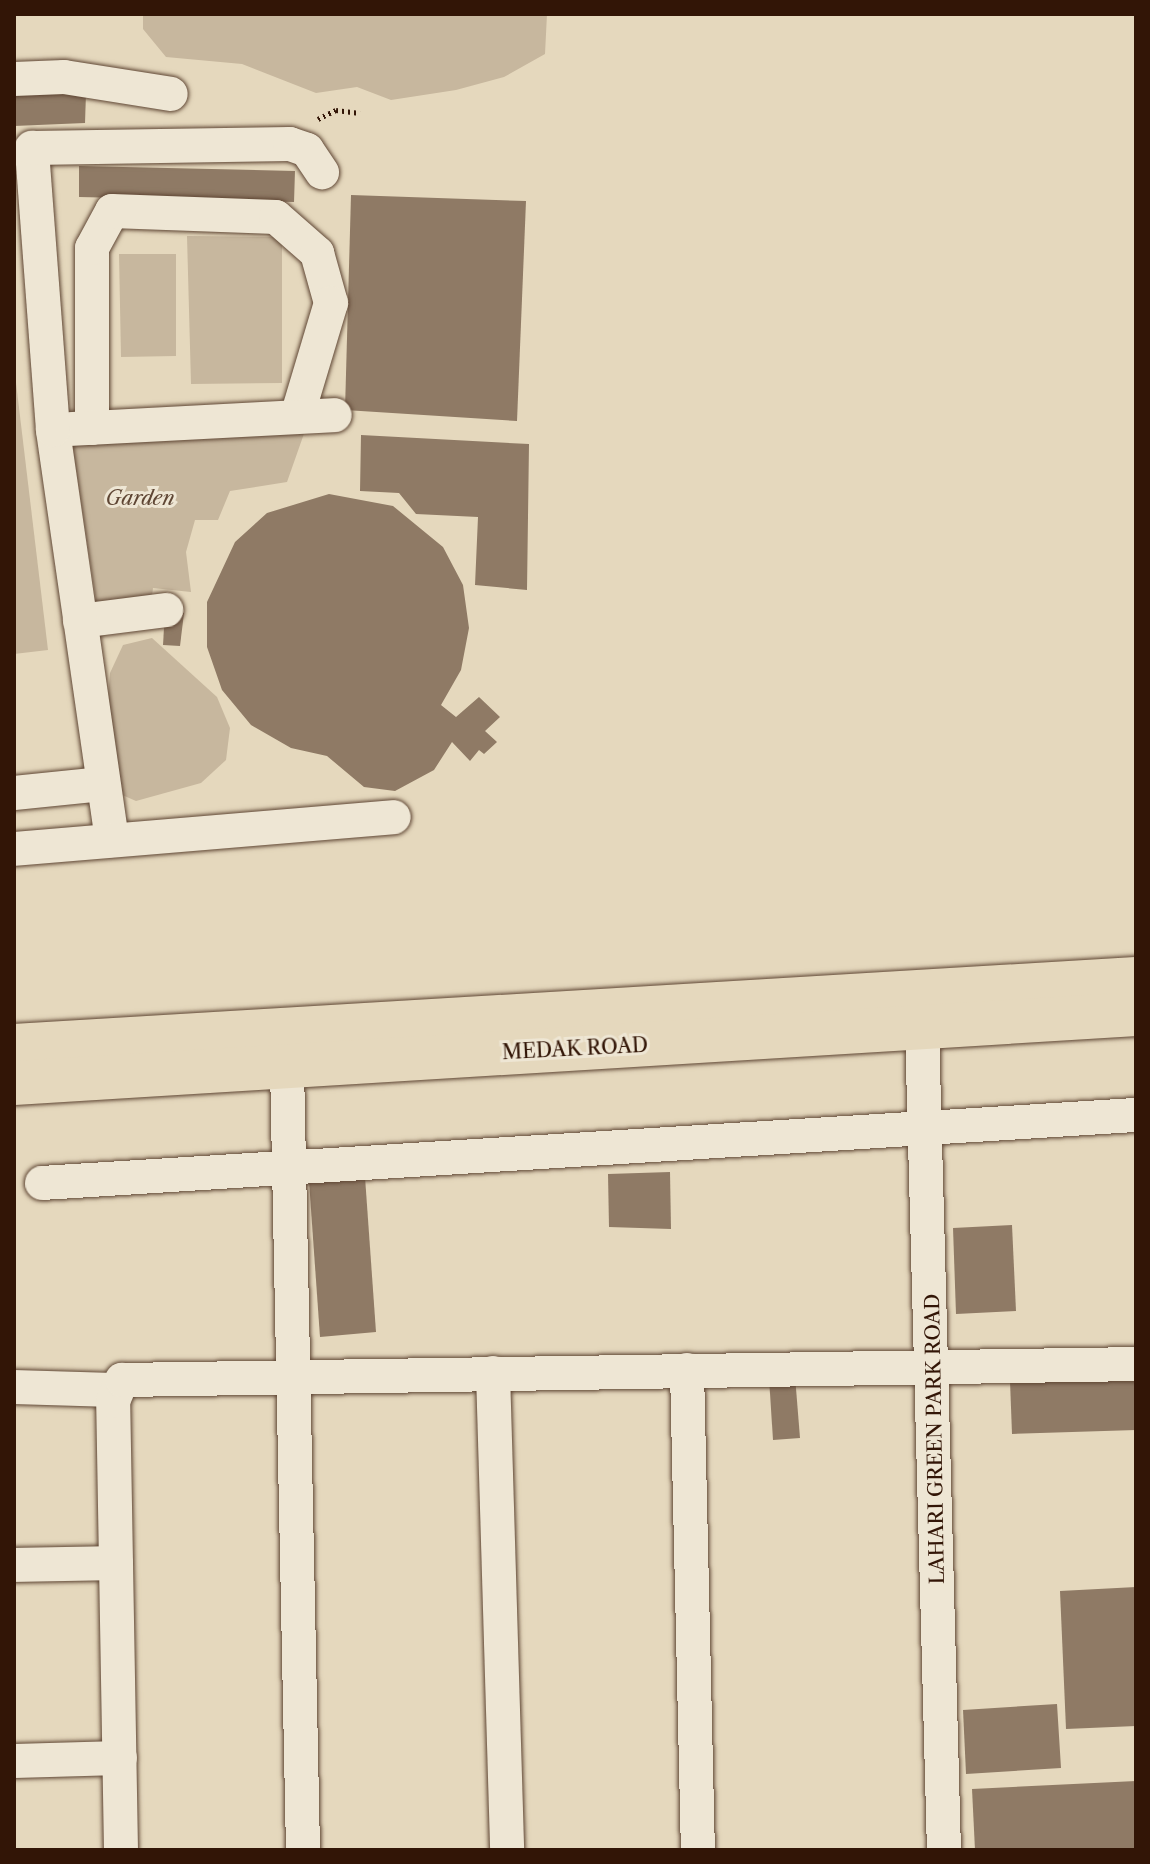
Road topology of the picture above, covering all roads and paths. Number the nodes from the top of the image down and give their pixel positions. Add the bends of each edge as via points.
1 (14, 79) edge
2 (171, 94) dead end
3 (23, 148) edge
4 (322, 172) dead end
5 (335, 415) dead end
6 (297, 416) junction
7 (92, 428) junction
8 (53, 430) junction
9 (166, 610) dead end
10 (80, 621) junction
11 (103, 784) junction
12 (14, 793) edge
13 (394, 817) dead end
14 (112, 840) junction
15 (14, 849) edge
16 (1136, 979) edge
17 (1136, 1014) edge
18 (922, 1028) junction
19 (14, 1046) edge
20 (287, 1067) junction
21 (14, 1083) edge
22 (1136, 1115) edge
23 (927, 1126) junction
24 (289, 1167) junction
25 (42, 1183) dead end
26 (1136, 1364) edge
27 (935, 1367) junction
28 (687, 1370) junction
29 (493, 1373) junction
30 (294, 1376) junction
31 (14, 1387) edge
32 (113, 1390) junction
33 (116, 1563) junction
34 (14, 1565) edge
35 (120, 1758) junction
36 (14, 1761) edge
37 (121, 1850) edge
38 (303, 1850) edge
39 (507, 1850) edge
40 (698, 1850) edge
41 (944, 1850) edge

1 - 2 street via 64,77
3 - 4 street via 290,144 307,150
3 - 8 street
5 - 6 street
6 - 7 street
6 - 7 street via 331,303 317,253 276,217 112,211 92,248
7 - 8 street
8 - 10 street
9 - 10 street
10 - 11 street
11 - 12 street
11 - 14 street
13 - 14 street
14 - 15 street
16 - 19 main road, MEDAK ROAD
17 - 18 main road, MEDAK ROAD
18 - 20 main road, MEDAK ROAD
18 - 23 street, LAHARI GREEN PARK ROAD
20 - 21 main road, MEDAK ROAD
20 - 24 street
22 - 23 street
23 - 24 street
23 - 27 street, LAHARI GREEN PARK ROAD
24 - 25 street
24 - 30 street
26 - 27 street
27 - 28 street
27 - 41 street, LAHARI GREEN PARK ROAD
28 - 29 street
28 - 40 street
29 - 30 street
29 - 39 street
30 - 32 street via 138,1378
30 - 38 street
31 - 32 street
32 - 33 street
33 - 34 street
33 - 35 street
35 - 36 street
35 - 37 street

